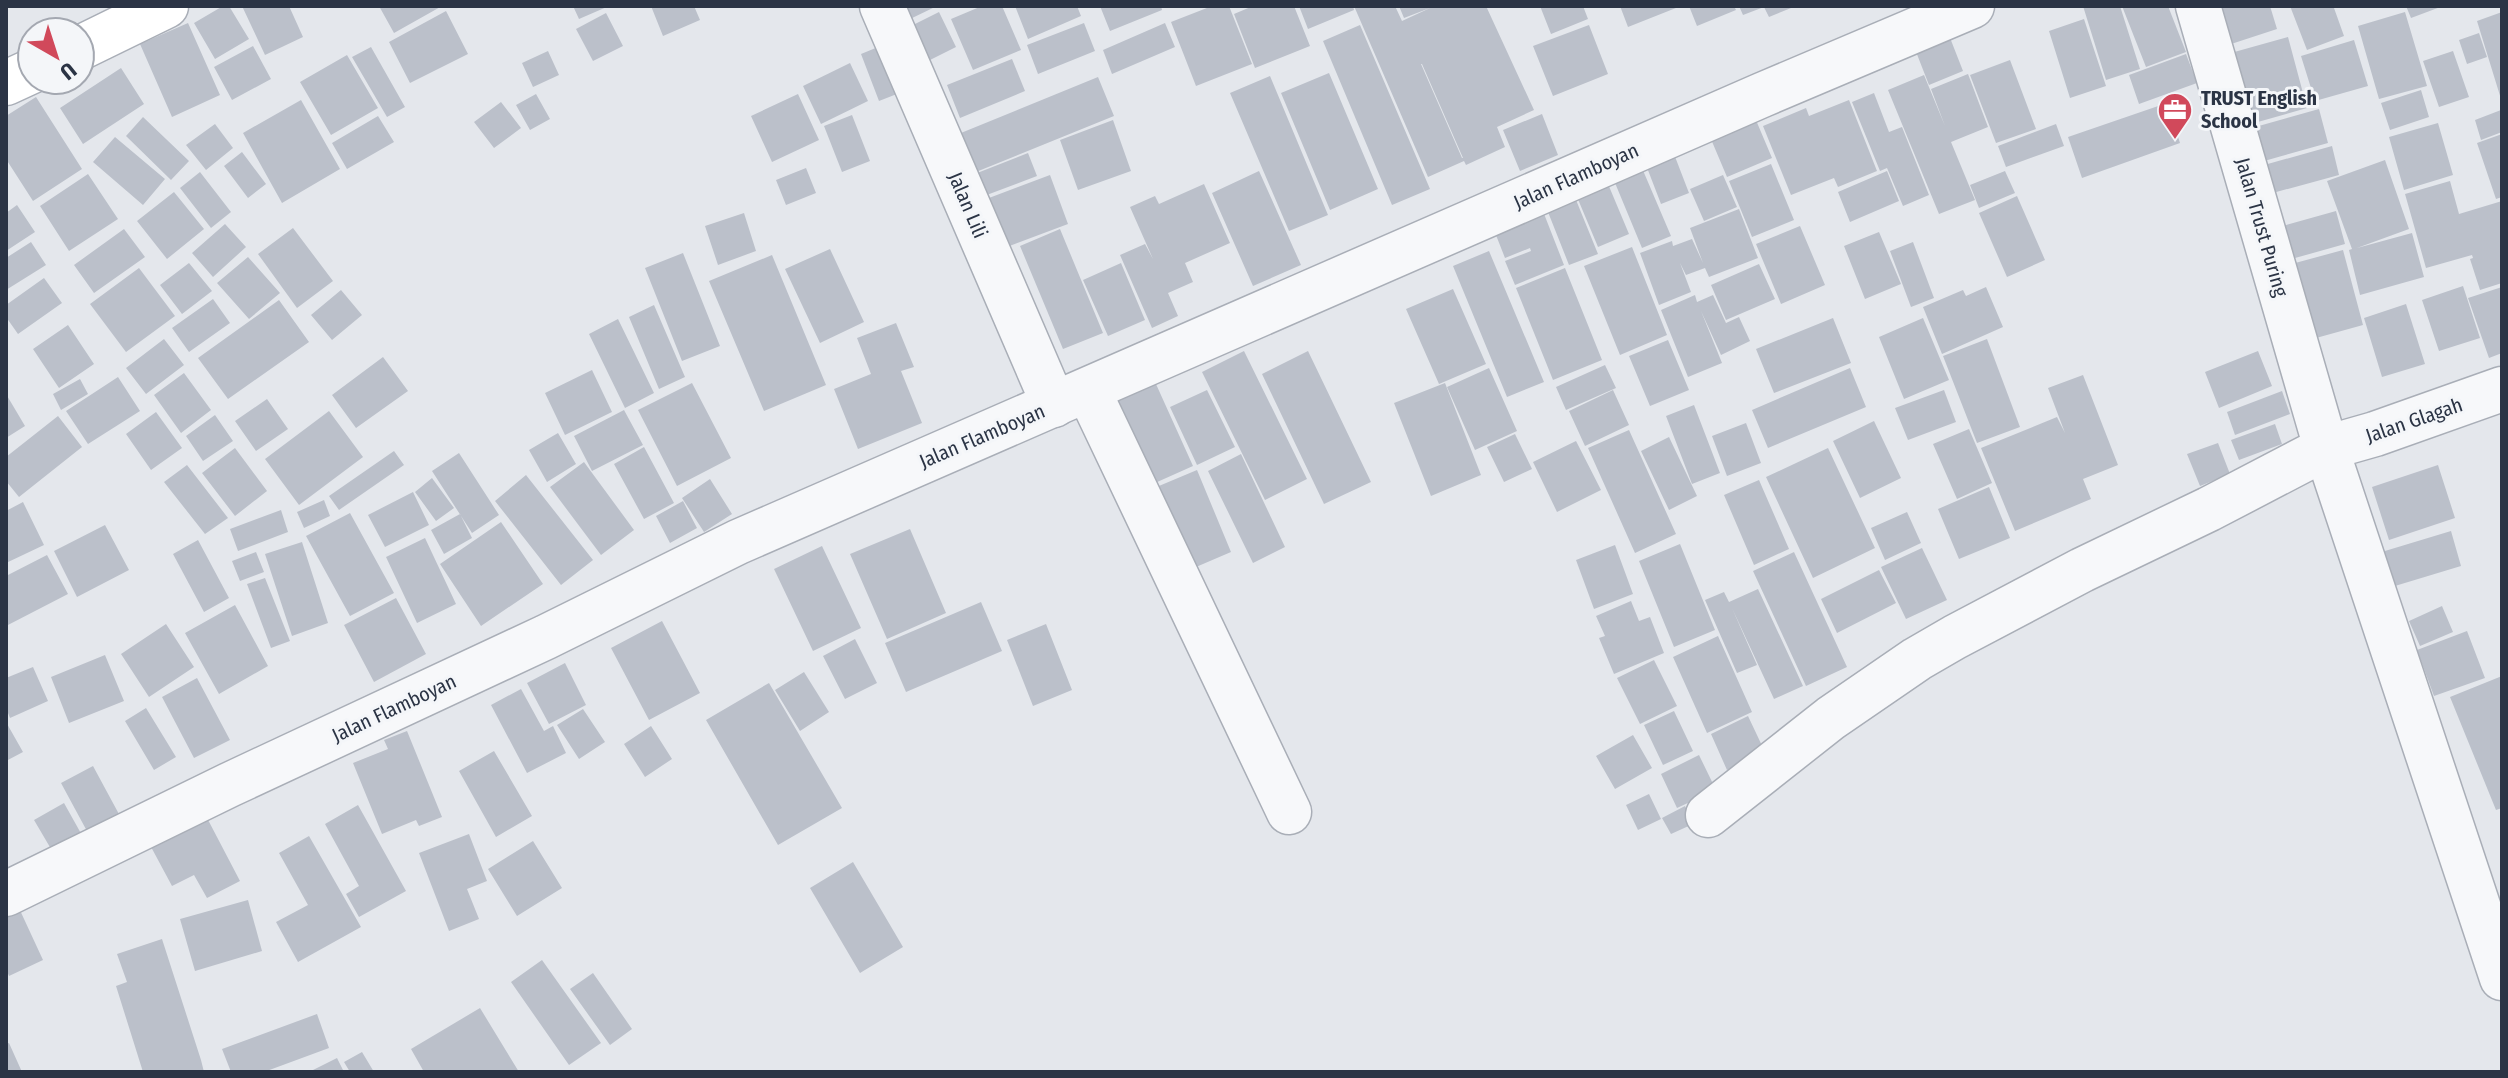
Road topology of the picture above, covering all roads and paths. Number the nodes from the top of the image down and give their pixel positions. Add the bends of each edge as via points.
1 (166, 6) edge
2 (882, 6) edge
3 (1972, 6) edge
4 (2198, 6) edge
5 (96, 40) edge
6 (2502, 389) edge
7 (1071, 397) junction
8 (2326, 448) junction
9 (1289, 812) dead end
10 (1708, 815) dead end
11 (6, 894) edge
12 (2502, 978) edge

1 - 5 main road
2 - 7 street, Jalan Lili
3 - 7 street, Jalan Flamboyan
4 - 8 street, Jalan Trust Puring
6 - 8 street, Jalan Glagah
7 - 9 street, Jalan Lili
7 - 11 street, Jalan Flamboyan via 738,542
8 - 10 street, Jalan Glagah via 1955,637 1831,718
8 - 12 street, Jalan Trust Puring

